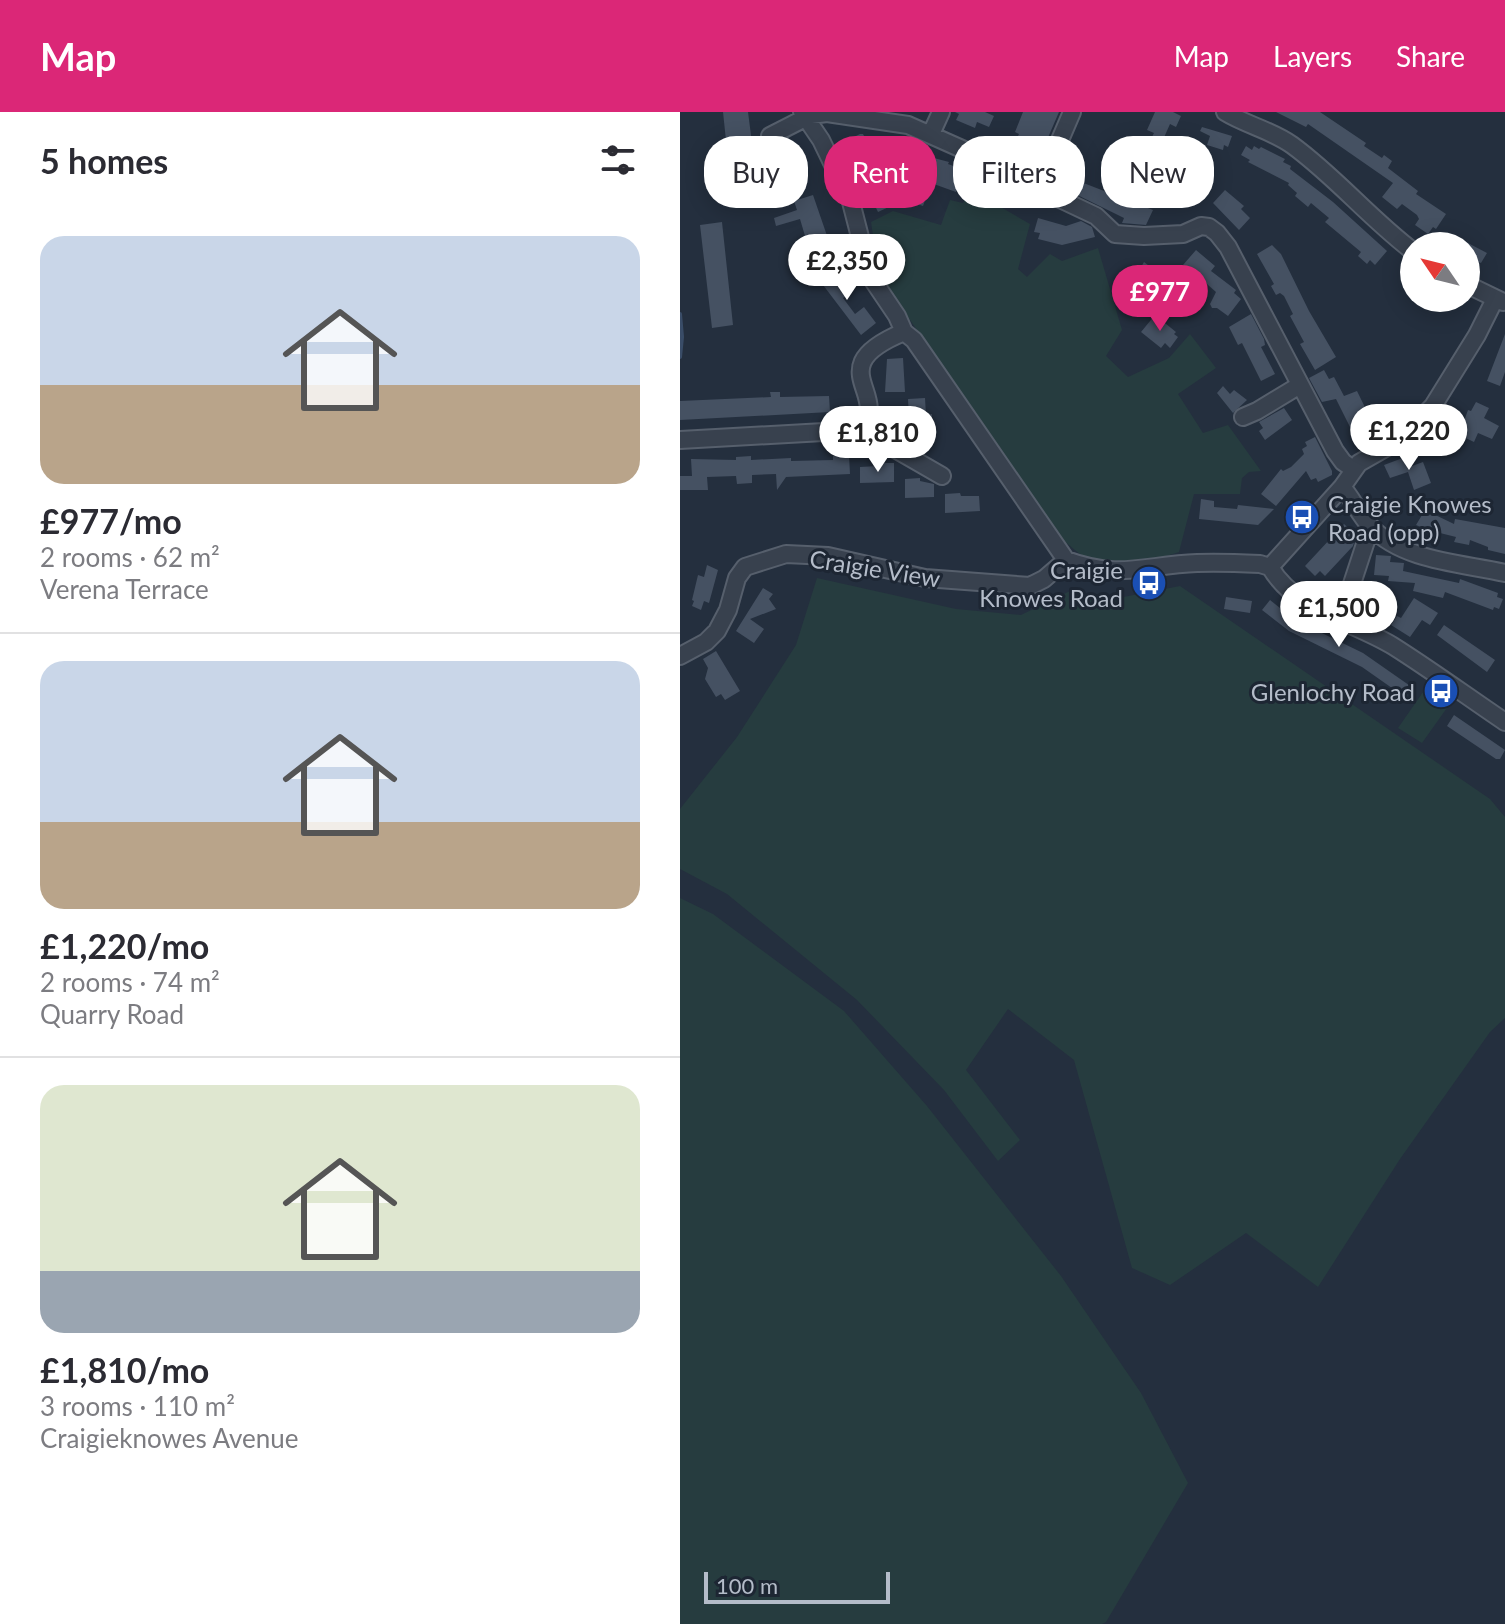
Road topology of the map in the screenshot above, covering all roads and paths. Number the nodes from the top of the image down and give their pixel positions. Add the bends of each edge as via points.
1 (941, 112) edge
2 (1072, 112) edge
3 (1225, 112) edge
4 (805, 115) edge
5 (911, 119) edge
6 (931, 134) junction
7 (770, 136) dead end
8 (1062, 136) edge
9 (953, 145) edge
10 (1079, 208) edge
11 (1400, 241) edge
12 (1480, 291) edge
13 (1500, 301) edge
14 (904, 332) junction
15 (1300, 385) junction
16 (1243, 417) dead end
17 (863, 427) junction
18 (680, 440) edge
19 (1353, 469) junction
20 (942, 476) dead end
21 (1342, 487) junction
22 (1373, 529) junction
23 (1066, 560) junction
24 (1270, 567) junction
25 (1505, 573) edge
26 (1346, 602) dead end
27 (680, 656) edge
28 (1505, 722) edge

1 - 6 street
2 - 8 street
3 - 11 street via 1291,144
4 - 5 street
4 - 7 street
4 - 14 street via 851,202 870,276
5 - 6 street
6 - 9 street
10 - 15 street via 1120,235 1183,234 1209,227 1228,247
12 - 13 street
13 - 19 street via 1433,406 1401,439
14 - 17 street via 861,363 860,379 870,408
14 - 23 street
15 - 16 street
15 - 19 street via 1335,451
17 - 18 street
17 - 20 street
19 - 21 street
21 - 22 street
21 - 24 street
22 - 25 street via 1412,552
22 - 26 street
23 - 24 street via 1126,572 1196,563
23 - 27 street, Craigie View via 1030,586 925,578 828,556 786,554 745,567 717,631
24 - 28 street via 1303,601 1390,644

